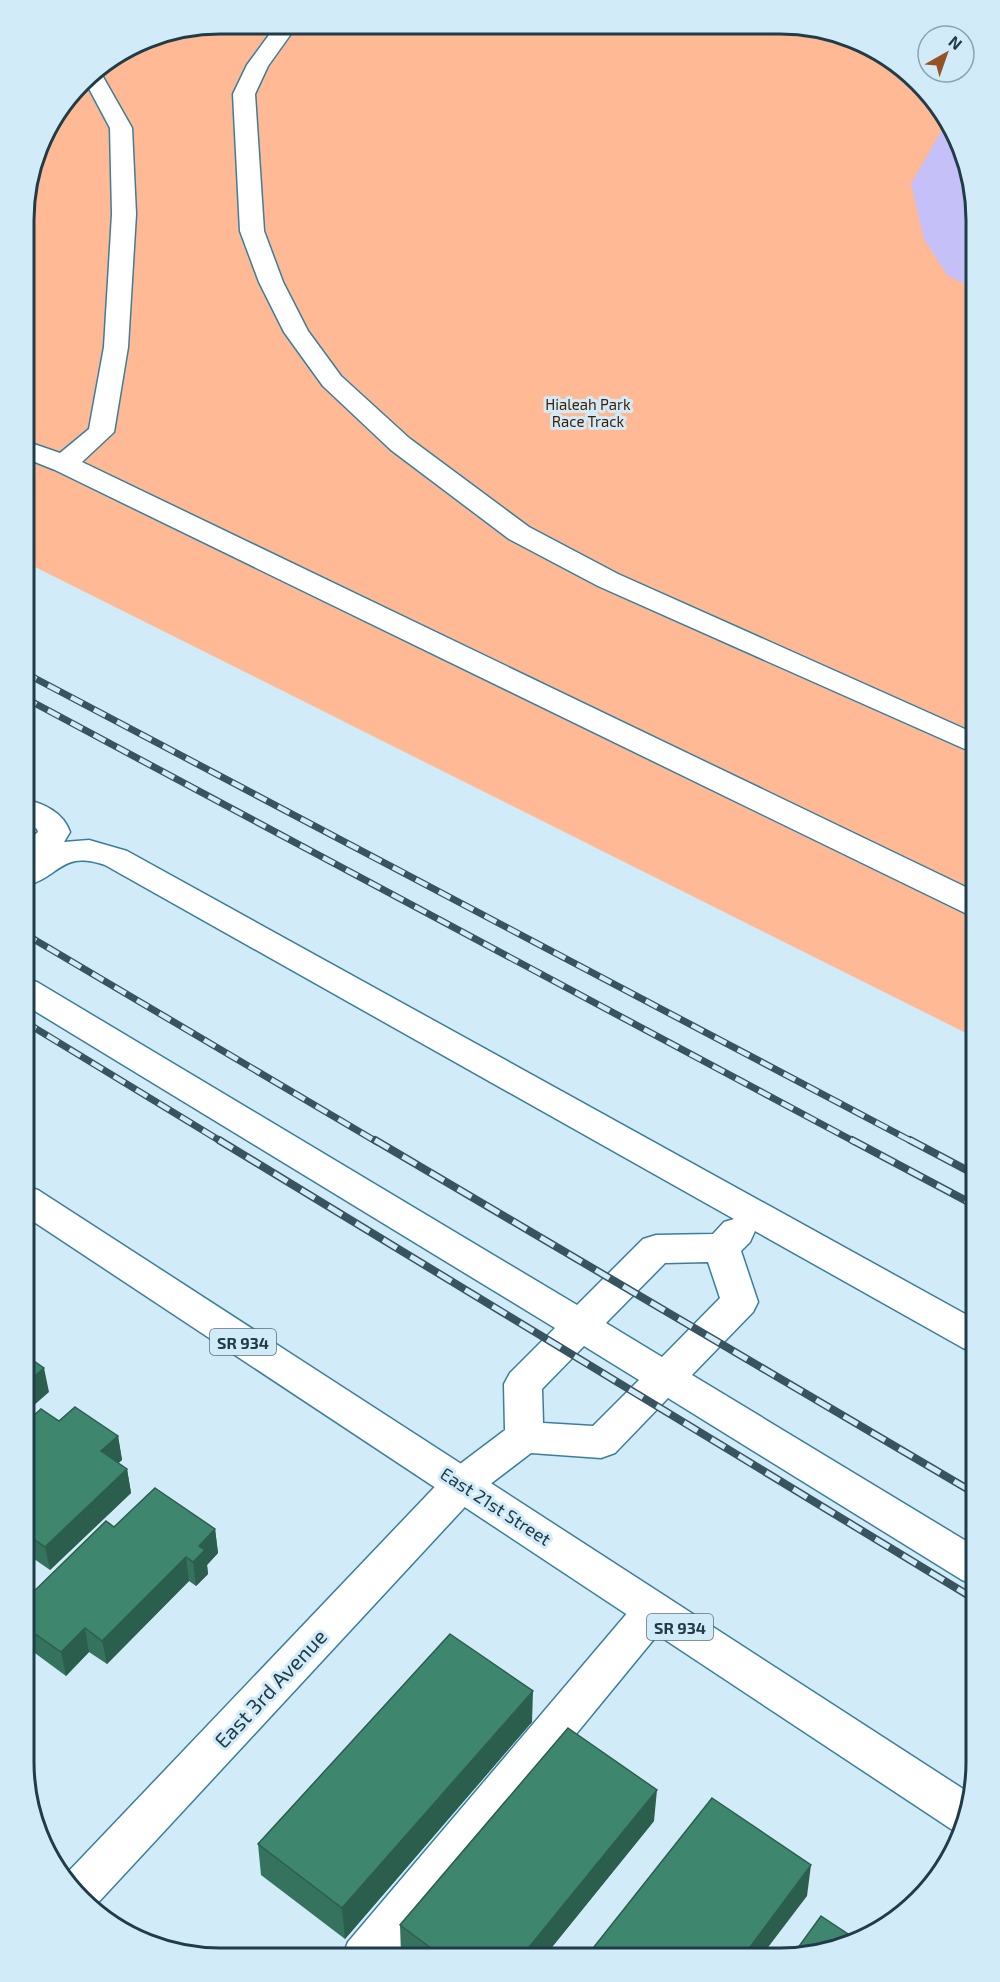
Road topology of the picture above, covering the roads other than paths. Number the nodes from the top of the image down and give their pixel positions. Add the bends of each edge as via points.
1 (280, 34) edge
2 (96, 83) edge
3 (34, 452) edge
4 (64, 464) junction
5 (966, 741) edge
6 (34, 814) edge
7 (34, 851) edge
8 (34, 870) edge
9 (966, 900) edge
10 (34, 995) edge
11 (34, 1205) edge
12 (754, 1214) junction
13 (722, 1248) junction
14 (580, 1325) junction
15 (965, 1332) edge
16 (665, 1377) junction
17 (524, 1437) junction
18 (462, 1484) junction
19 (965, 1561) edge
20 (654, 1610) junction
21 (959, 1810) edge
22 (83, 1887) edge
23 (372, 1947) edge

1 - 5 street via 258,64 243,94 252,231 296,332 332,381 400,444 519,533 608,580
2 - 4 street via 121,128 124,214 116,347 101,432
3 - 4 street
4 - 9 street
6 - 7 street via 51,823 54,832
8 - 12 street via 62,851 93,849 116,858
10 - 14 street
11 - 18 street, East 21st Street / SR 934
12 - 13 street
12 - 15 street
13 - 14 street via 656,1249
13 - 16 street via 740,1302
14 - 16 street
14 - 17 street via 523,1384
16 - 17 street via 601,1442
16 - 19 street
17 - 18 street, East 3rd Avenue
18 - 20 street, East 21st Street / SR 934
18 - 22 street, East 3rd Avenue
20 - 21 street, East 21st Street / SR 934
20 - 23 street

